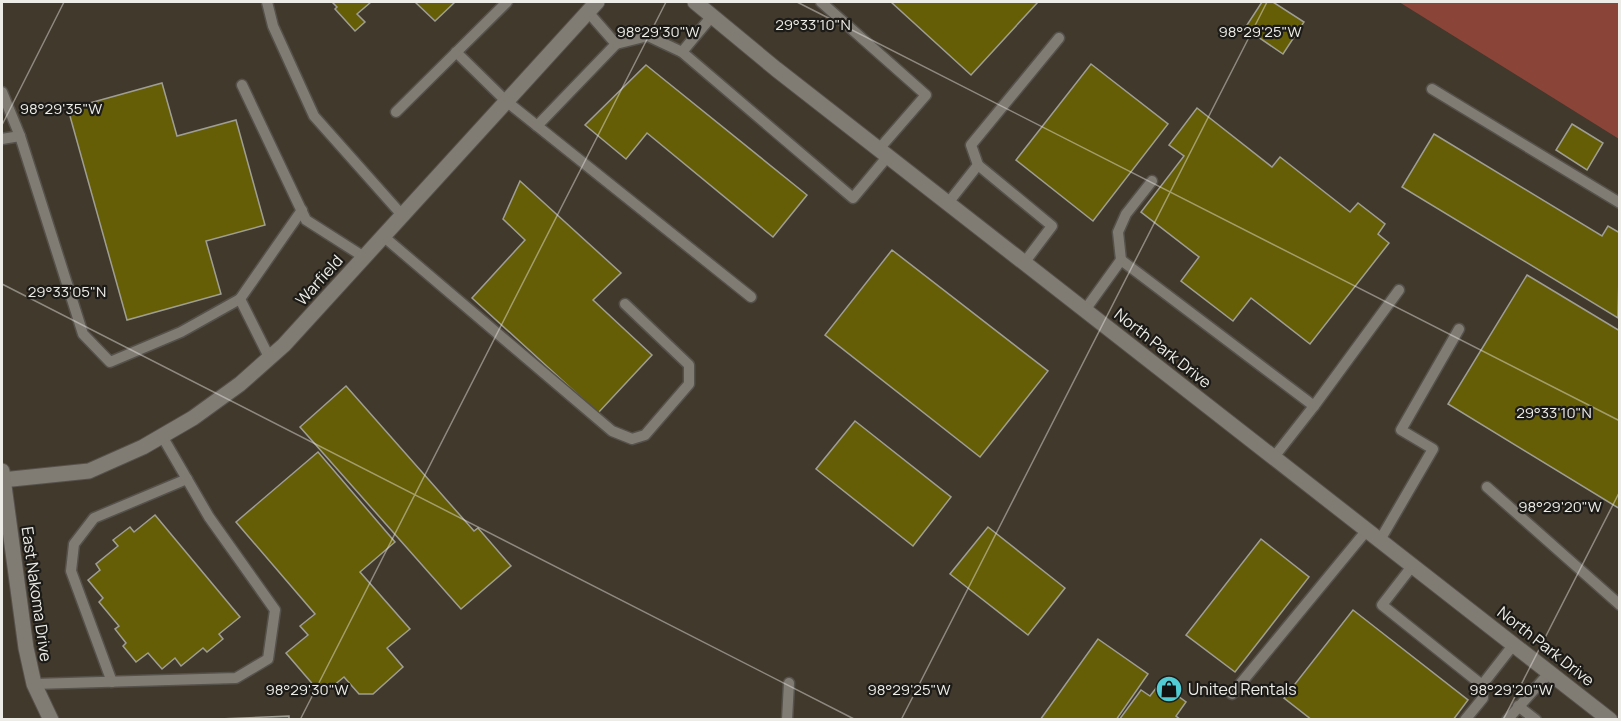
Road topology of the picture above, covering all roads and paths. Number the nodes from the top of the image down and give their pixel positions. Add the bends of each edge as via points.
1 (267, 2) edge
2 (507, 2) edge
3 (695, 2) edge
4 (821, 2) edge
5 (592, 7) edge
6 (712, 16) junction
7 (1059, 38) dead end
8 (616, 44) junction
9 (456, 52) junction
10 (682, 52) junction
11 (242, 85) dead end
12 (1432, 89) dead end
13 (2, 92) edge
14 (506, 101) junction
15 (396, 112) dead end
16 (537, 126) junction
17 (20, 136) junction
18 (2, 139) edge
19 (884, 153) junction
20 (978, 165) junction
21 (1152, 181) dead end
22 (948, 203) junction
23 (1620, 203) edge
24 (302, 210) junction
25 (402, 215) junction
26 (383, 236) junction
27 (364, 256) junction
28 (1121, 260) junction
29 (1024, 263) junction
30 (1399, 290) dead end
31 (751, 297) dead end
32 (240, 299) junction
33 (625, 304) dead end
34 (1085, 310) junction
35 (1459, 328) dead end
36 (269, 357) junction
37 (1314, 406) junction
38 (162, 436) junction
39 (1274, 457) junction
40 (2, 477) edge
41 (187, 479) junction
42 (1487, 488) dead end
43 (1368, 531) junction
44 (1380, 540) junction
45 (1413, 565) junction
46 (1620, 605) edge
47 (1514, 644) junction
48 (1550, 672) junction
49 (112, 682) junction
50 (789, 683) dead end
51 (33, 684) junction
52 (1482, 684) junction
53 (1232, 694) dead end
54 (1518, 706) junction
55 (51, 720) edge
56 (787, 720) edge
57 (1465, 720) edge
58 (1507, 720) edge
59 (1536, 720) edge
60 (1610, 720) edge

1 - 25 lane via 273,26 314,116
2 - 9 lane
3 - 6 street, North Park Drive
4 - 19 lane via 926,95
5 - 8 lane
5 - 14 street, Warfield
6 - 10 lane
6 - 19 street, North Park Drive
7 - 20 lane via 971,145
8 - 10 lane via 648,36
8 - 16 lane
9 - 14 lane
9 - 15 lane
10 - 19 lane via 853,198
11 - 24 lane
12 - 23 lane
13 - 17 lane
14 - 16 lane
14 - 25 street, Warfield
16 - 31 lane
17 - 18 lane
17 - 32 lane via 83,334 110,362 181,332
19 - 22 street, North Park Drive
20 - 22 lane
20 - 29 lane via 1052,226
21 - 28 lane via 1126,214 1118,232
22 - 29 street, North Park Drive
24 - 27 lane via 306,220
24 - 32 lane
25 - 26 street, Warfield
26 - 27 street, Warfield
26 - 33 lane via 612,431 632,439 645,435 689,384 689,365
27 - 36 street, Warfield
28 - 34 lane
28 - 37 lane
29 - 34 street, North Park Drive
30 - 37 lane
32 - 36 lane
34 - 39 street, North Park Drive
35 - 44 lane via 1401,430 1432,449
36 - 38 street, Warfield via 231,390
37 - 39 lane
38 - 40 street, Warfield via 89,471
38 - 41 lane
39 - 43 street, North Park Drive
40 - 51 street, East Nakoma Drive
41 - 49 lane via 94,518 74,544 71,571
41 - 49 lane via 275,610 268,658 236,678
42 - 46 lane
43 - 44 street, North Park Drive
43 - 53 lane
44 - 45 street, North Park Drive
45 - 47 street, North Park Drive
45 - 52 lane via 1382,605
47 - 48 street, North Park Drive
47 - 52 lane
48 - 54 lane
48 - 60 street, North Park Drive
49 - 51 lane
50 - 56 lane
51 - 55 street, East Nakoma Drive
52 - 57 lane via 1483,698
54 - 58 lane
54 - 59 lane

